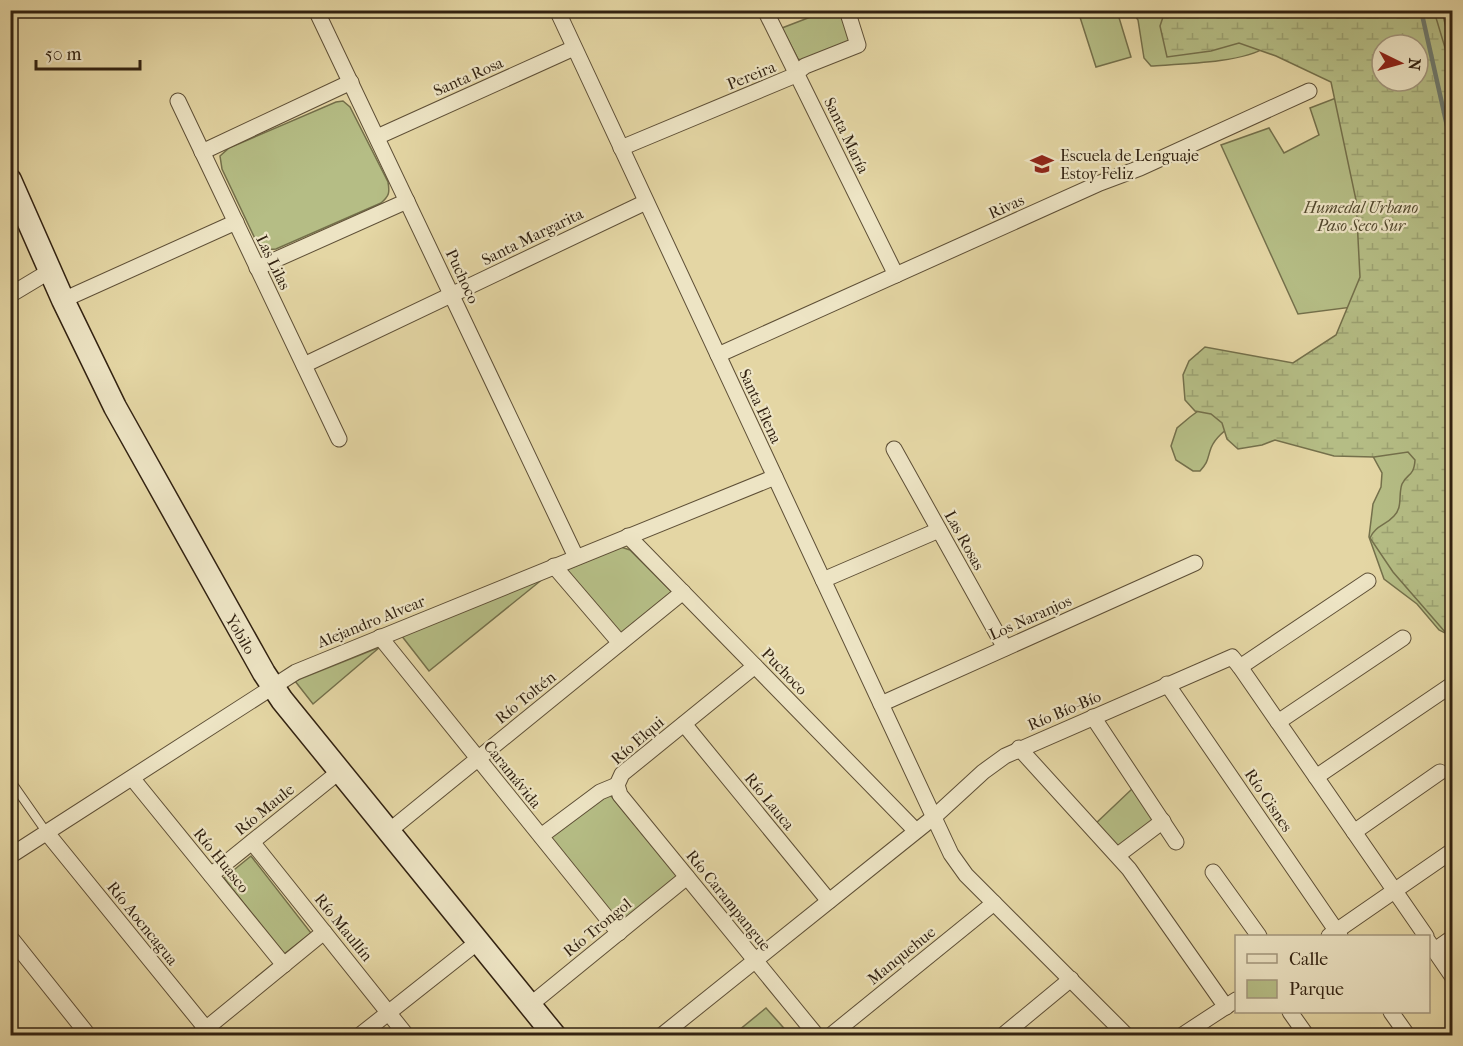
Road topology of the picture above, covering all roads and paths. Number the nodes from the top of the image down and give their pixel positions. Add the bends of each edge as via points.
1 (557, 10) edge
2 (765, 10) edge
3 (847, 10) edge
4 (322, 12) edge
5 (574, 48) junction
6 (796, 73) junction
7 (351, 82) junction
8 (1309, 91) dead end
9 (178, 100) dead end
10 (377, 137) junction
11 (621, 148) junction
12 (202, 152) junction
13 (10, 180) edge
14 (407, 201) junction
15 (646, 202) junction
16 (236, 222) junction
17 (257, 268) junction
18 (50, 271) junction
19 (896, 275) junction
20 (452, 295) junction
21 (10, 296) edge
22 (63, 300) junction
23 (718, 355) junction
24 (304, 365) junction
25 (339, 439) dead end
26 (894, 449) dead end
27 (775, 477) junction
28 (939, 530) junction
29 (628, 536) junction
30 (576, 557) junction
31 (1195, 562) dead end
32 (554, 566) junction
33 (823, 580) junction
34 (1368, 580) dead end
35 (683, 592) junction
36 (380, 637) junction
37 (1403, 638) dead end
38 (620, 643) junction
39 (1005, 648) junction
40 (755, 666) junction
41 (1240, 667) junction
42 (1167, 684) junction
43 (1449, 686) dead end
44 (273, 687) junction
45 (881, 704) junction
46 (1093, 717) junction
47 (1278, 722) junction
48 (684, 724) junction
49 (1019, 748) junction
50 (478, 759) junction
51 (340, 771) junction
52 (1440, 772) dead end
53 (1316, 777) junction
54 (132, 778) junction
55 (10, 780) edge
56 (617, 785) junction
57 (934, 817) junction
58 (1163, 821) junction
59 (389, 831) junction
60 (916, 831) junction
61 (1354, 832) junction
62 (47, 833) junction
63 (541, 836) junction
64 (252, 842) junction
65 (1176, 842) dead end
66 (1452, 851) edge
67 (1118, 855) junction
68 (10, 856) edge
69 (1213, 872) dead end
70 (211, 875) junction
71 (687, 877) junction
72 (1394, 890) junction
73 (829, 901) junction
74 (994, 903) junction
75 (324, 932) junction
76 (619, 933) junction
77 (1258, 935) edge
78 (1335, 935) edge
79 (1425, 935) edge
80 (10, 938) edge
81 (1452, 938) edge
82 (479, 941) junction
83 (1432, 945) edge
84 (755, 960) junction
85 (284, 965) junction
86 (1452, 976) edge
87 (1071, 980) junction
88 (1231, 1003) edge
89 (530, 1005) junction
90 (388, 1012) junction
91 (1291, 1013) edge
92 (1392, 1013) edge
93 (205, 1033) edge
94 (89, 1035) edge
95 (359, 1035) edge
96 (407, 1035) edge
97 (555, 1035) edge
98 (661, 1035) edge
99 (817, 1035) edge
100 (830, 1035) edge
101 (1002, 1035) edge
102 (1127, 1035) edge
103 (1181, 1035) edge
104 (1307, 1035) edge
105 (1408, 1035) edge

1 - 5 street, Santa Elena
2 - 6 street, Santa María
3 - 6 street, Pereira via 858,45
4 - 7 street, Puchoco
5 - 10 street, Santa Rosa
5 - 11 street, Santa Elena
6 - 11 street, Pereira
6 - 19 street, Santa María
7 - 10 street, Puchoco
7 - 12 street
8 - 19 street, Rivas
9 - 12 street, Las Lilas
10 - 14 street, Puchoco
11 - 15 street, Santa Elena
12 - 16 street, Las Lilas
13 - 18 main road, Yobilo
14 - 17 street
14 - 20 street, Puchoco
15 - 20 street, Santa Margarita
15 - 23 street, Santa Elena
16 - 17 street, Las Lilas
16 - 22 street
17 - 24 street, Las Lilas
18 - 21 street
18 - 22 main road, Yobilo
19 - 23 street, Rivas
20 - 24 street, Santa Margarita
20 - 30 street, Puchoco
22 - 44 main road, Yobilo via 127,428
23 - 27 street, Santa Elena
24 - 25 street, Las Lilas
26 - 28 street, Las Rosas
27 - 29 street, Alejandro Alvear
27 - 33 street, Santa Elena
28 - 33 street
28 - 39 street, Las Rosas
29 - 30 street, Alejandro Alvear
29 - 35 street, Puchoco
30 - 32 street, Alejandro Alvear
31 - 39 street, Los Naranjos
32 - 36 street, Alejandro Alvear
32 - 38 street
33 - 45 street, Santa Elena
34 - 41 street
35 - 38 street, Río Toltén
35 - 40 street, Puchoco
36 - 44 street, Alejandro Alvear via 296,672
36 - 50 street, Caramávida
37 - 47 street
38 - 50 street, Río Toltén
39 - 45 street, Los Naranjos
40 - 48 street, Río Elqui
40 - 60 street, Puchoco
41 - 42 street, Río Bío-Bío via 1235,659 1228,658
41 - 47 street
42 - 46 street, Río Bío-Bío
42 - 78 street, Río Cisnes
43 - 53 street
44 - 51 main road, Yobilo
44 - 54 street, Alejandro Alvear
45 - 57 street, Santa Elena
46 - 49 street, Río Bío-Bío
46 - 58 street
47 - 53 street
48 - 56 street, Río Elqui via 622,774
48 - 73 street, Río Lauca
49 - 57 street, Río Bío-Bío via 983,772
49 - 67 street
50 - 59 street, Río Toltén
50 - 63 street, Caramávida
51 - 59 main road, Yobilo
51 - 64 street, Río Maule
52 - 61 street
53 - 61 street
54 - 62 street, Alejandro Alvear
54 - 70 street, Río Huasco
55 - 62 lane
56 - 63 street, Río Elqui via 600,792
56 - 71 street, Río Carampangue via 620,795
57 - 60 street, Río Bío-Bío
57 - 74 street via 958,865
58 - 65 street
58 - 67 street
59 - 82 main road, Yobilo
60 - 73 street, Río Bío-Bío
61 - 72 street
62 - 68 street, Alejandro Alvear
62 - 93 street, Río Aocncagua
63 - 76 street, Caramávida
64 - 70 street, Río Maule
64 - 75 street, Río Maullín
66 - 72 street
67 - 88 street
69 - 77 street
70 - 85 street, Río Huasco
71 - 76 street, Río Trongol
71 - 84 street, Río Carampangue
72 - 78 street
72 - 79 street
73 - 84 street, Río Bío-Bío
74 - 87 street
74 - 100 street, Manquehue
75 - 85 street
75 - 90 street, Río Maullín
76 - 89 street, Río Trongol
80 - 94 street
81 - 83 street
82 - 89 main road, Yobilo
82 - 90 street
83 - 86 street
84 - 98 street, Río Bío-Bío
84 - 99 street, Río Carampangue
85 - 93 street
87 - 101 street
87 - 102 street
88 - 103 street
89 - 97 main road, Yobilo
90 - 95 street
90 - 96 street, Río Maullín
91 - 104 street
92 - 105 street

